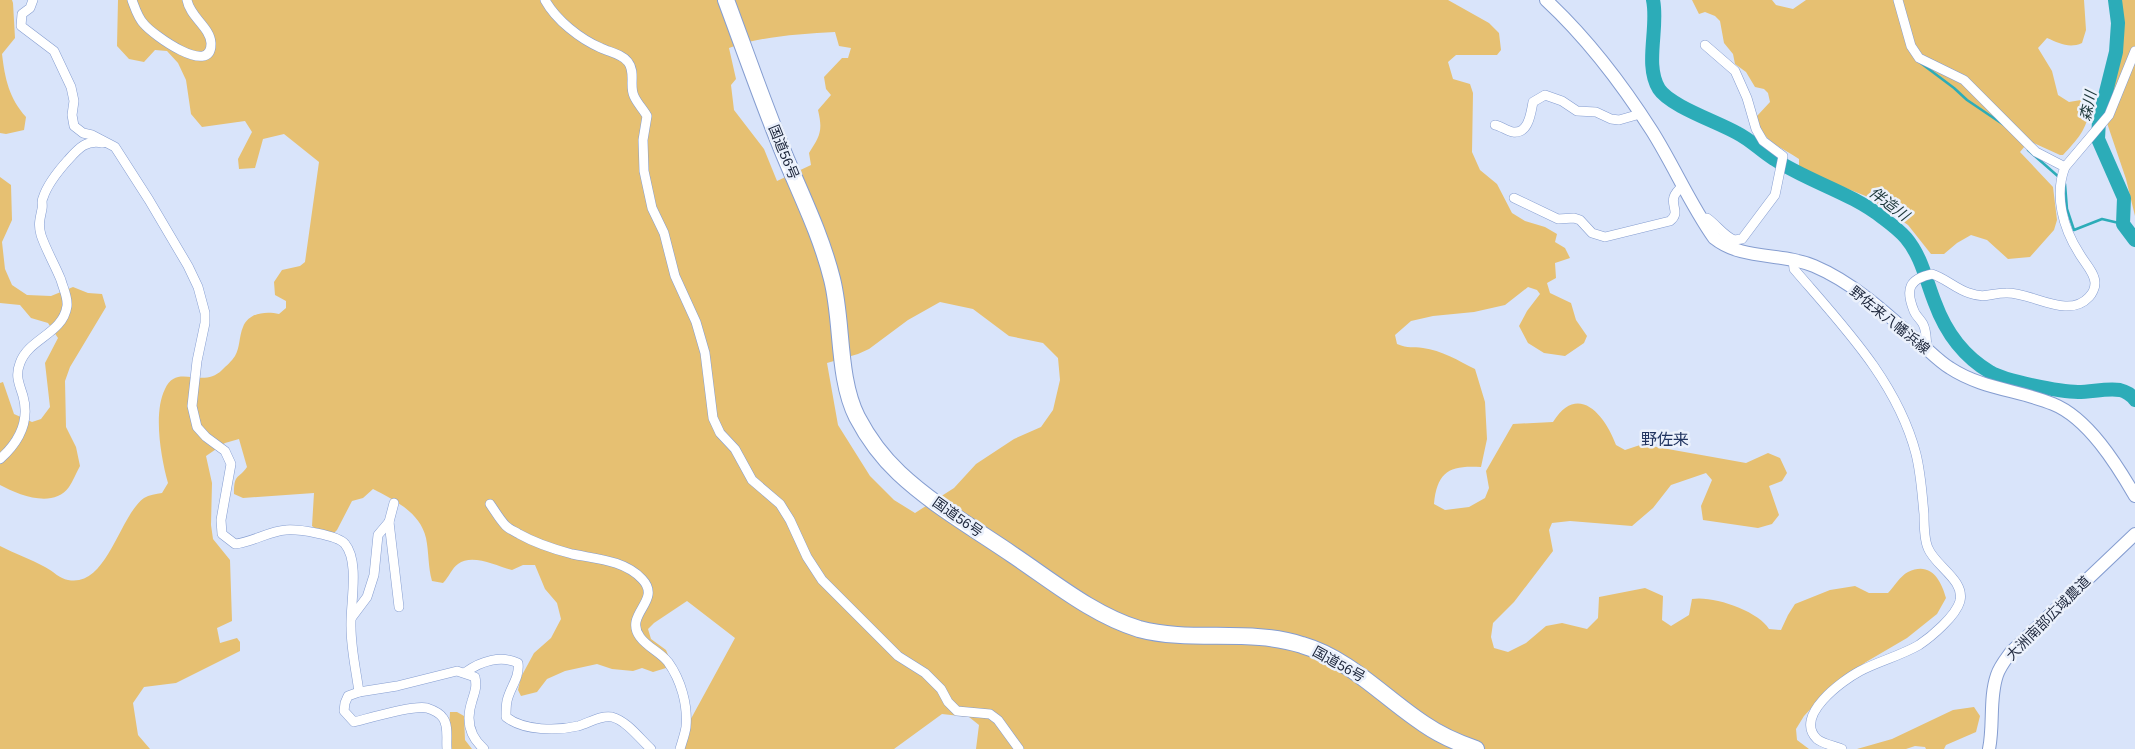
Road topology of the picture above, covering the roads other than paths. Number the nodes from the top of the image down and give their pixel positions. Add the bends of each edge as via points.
1 (32, 0) edge
2 (132, 0) edge
3 (187, 0) edge
4 (545, 0) edge
5 (726, 0) edge
6 (1546, 0) edge
7 (1898, 0) edge
8 (1705, 45) dead end
9 (2135, 51) edge
10 (1640, 114) junction
11 (1495, 124) dead end
12 (115, 147) junction
13 (2065, 167) junction
14 (1683, 186) junction
15 (1514, 198) dead end
16 (1702, 220) junction
17 (1793, 259) junction
18 (1926, 348) junction
19 (0, 459) edge
20 (2135, 496) edge
21 (394, 503) dead end
22 (490, 504) dead end
23 (389, 522) junction
24 (2135, 534) edge
25 (399, 607) dead end
26 (352, 617) junction
27 (466, 672) junction
28 (359, 692) junction
29 (446, 749) edge
30 (484, 749) edge
31 (651, 749) edge
32 (680, 749) edge
33 (1019, 749) edge
34 (1476, 749) edge
35 (1842, 749) edge
36 (1989, 749) edge

1 - 12 street via 30,8 22,14 21,26 54,51 71,87 74,126
2 - 3 street via 144,24 158,37 183,52 204,56 210,51 211,43
4 - 33 street via 551,11 577,33 628,62 634,96 647,116 643,140 644,171 652,208 664,233 675,276 696,322 705,353 713,418 720,433 735,449 752,480 780,504 822,580 898,656 925,673 956,711 990,714
5 - 34 highway, 国道56号 via 820,241 832,281 844,373 856,415 876,447 900,474 941,506 1113,619 1140,629 1174,635 1234,636 1300,644 1363,676 1424,724 1455,742
6 - 10 main road, 野佐来八幡浜線 via 1580,34
7 - 13 street via 1911,46 1919,58 1964,80 2036,152
8 - 16 street via 1735,71 1756,129 1782,159 1775,195 1742,239 1734,240 1722,233 1710,219
9 - 13 street via 2109,115
10 - 11 street via 1611,119 1596,112 1577,111 1545,95 1533,102 1526,126 1513,132
10 - 14 main road, 野佐来八幡浜線
12 - 19 street via 94,141 82,146 62,166 42,199 38,221 41,235 59,275 67,300 66,308 58,326 21,360 17,380 26,405 26,418 18,439
12 - 26 street via 188,266 202,300 205,323 192,406 197,427 225,451 231,464 221,520 222,534 235,544 284,530 323,534 341,540 350,552 353,567
13 - 18 street via 2059,198 2066,227 2092,274 2095,284 2092,294 2084,302 2067,307 2006,293 1981,297 1932,274 1919,276 1909,289 1914,312 1923,325
14 - 15 street via 1673,197 1676,214 1670,222 1605,237 1592,233 1580,220 1558,219
14 - 16 main road, 野佐来八幡浜線
16 - 17 main road, 野佐来八幡浜線 via 1714,238 1729,248
17 - 18 main road, 野佐来八幡浜線 via 1816,267 1855,290
17 - 35 street via 1794,269 1882,376 1916,454 1927,547 1957,584 1960,593 1960,602 1954,613 1934,634 1918,645 1860,671 1839,685 1816,708 1811,718 1817,739
18 - 20 main road, 野佐来八幡浜線 via 1949,368 1968,378 2052,403 2074,416 2108,454
21 - 23 street
22 - 32 street via 506,526 536,543 630,568 643,581 648,601 635,619 635,629 669,663 681,686 686,728
23 - 25 street
23 - 26 street via 378,535 374,576 367,597
24 - 36 main road, 大洲南部広域農道 via 2011,652 1997,675 1994,688
26 - 28 street via 352,647
27 - 28 street via 457,671
27 - 30 street via 475,677 477,685 468,719 471,734
27 - 31 street via 501,658 510,659 519,666 507,701 506,717 511,721 560,729 604,717 614,718
28 - 29 street via 348,696 345,703 344,711 354,722 426,708 444,719

